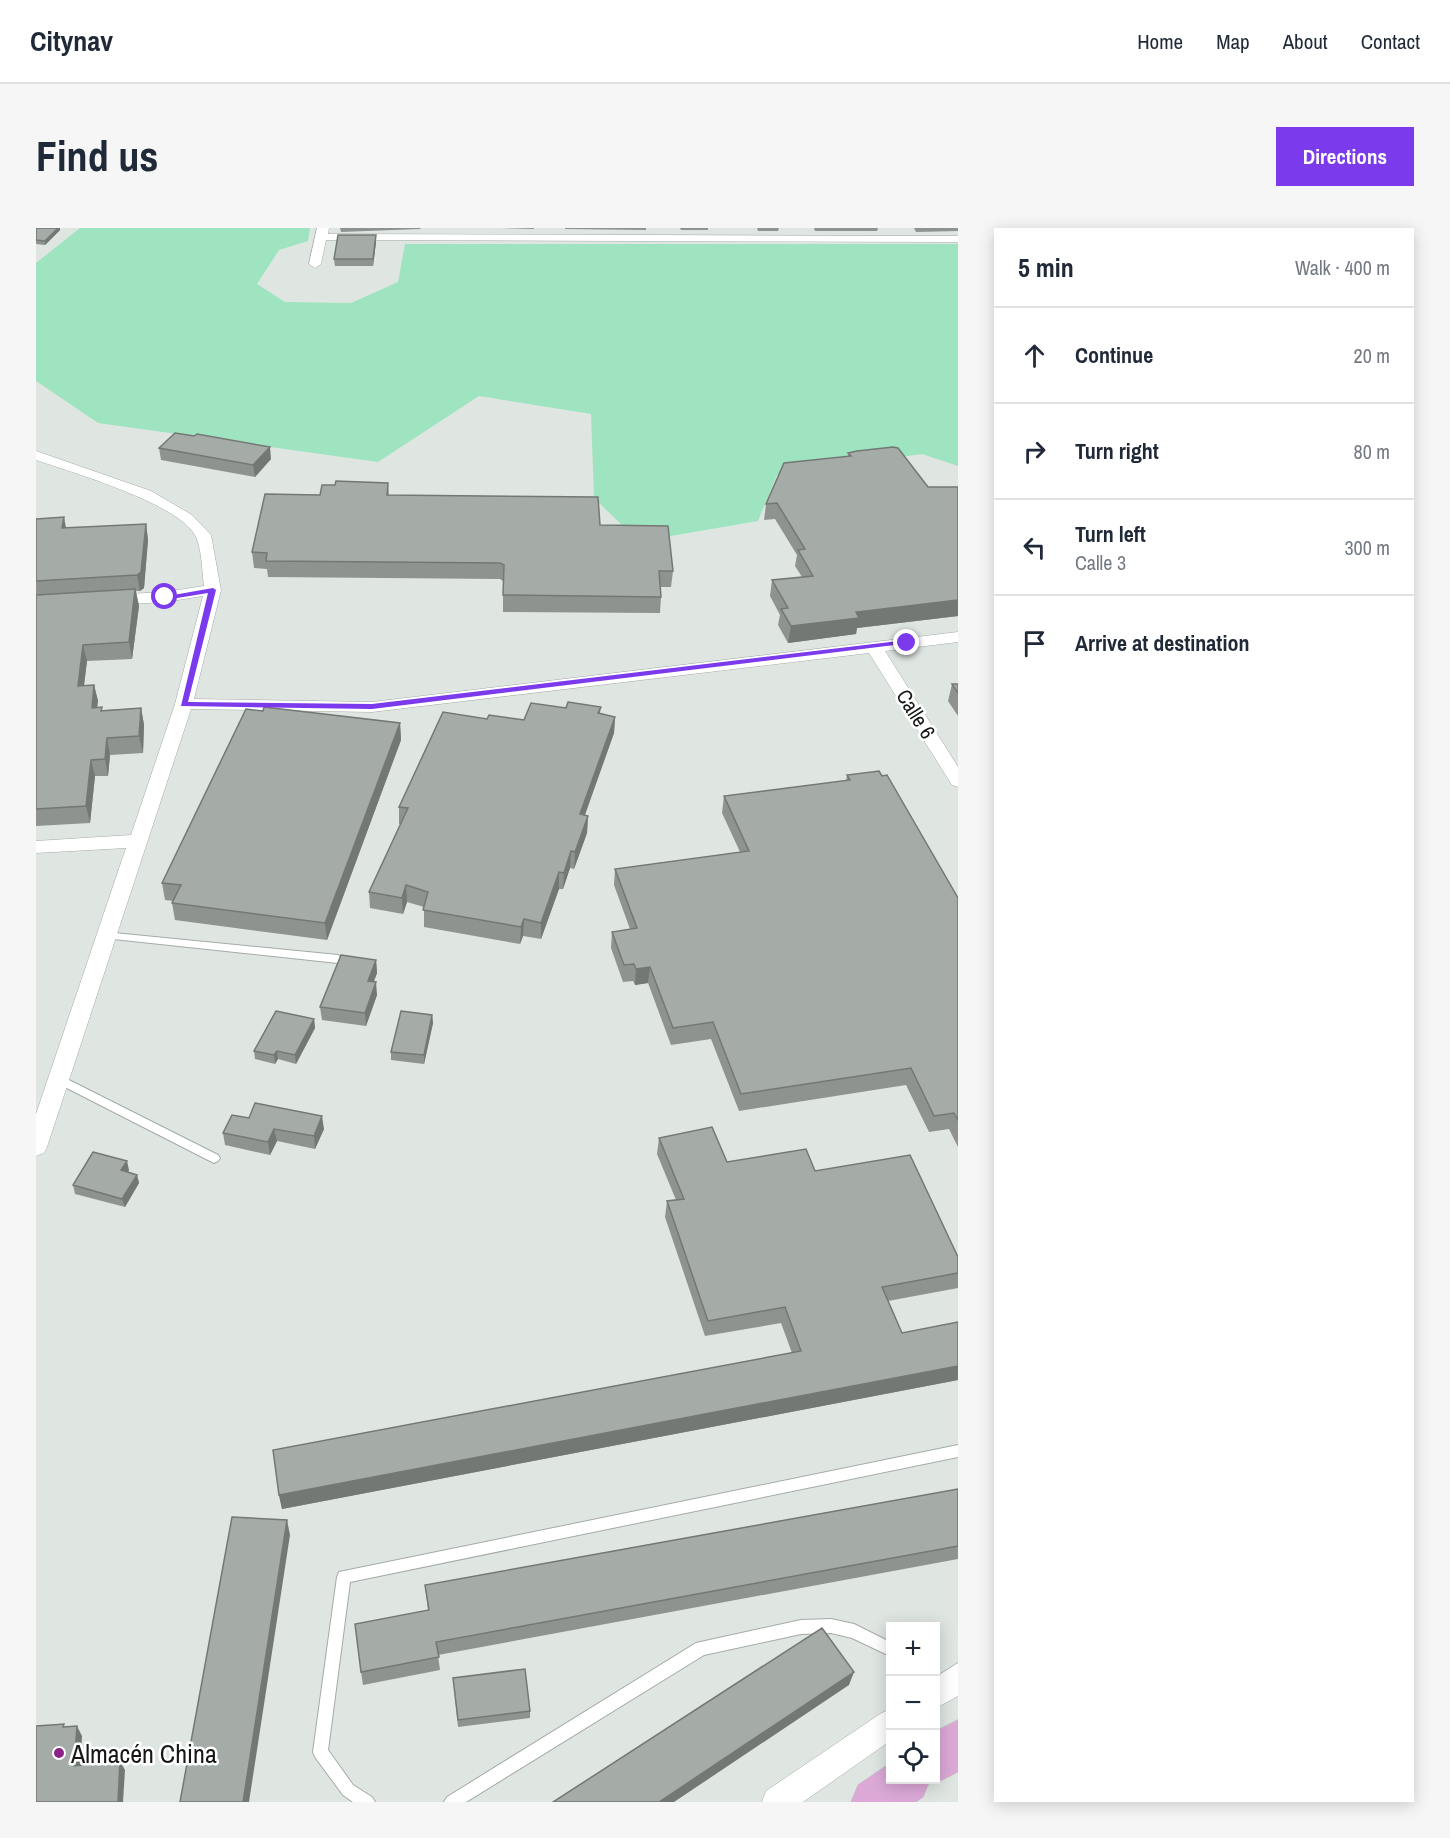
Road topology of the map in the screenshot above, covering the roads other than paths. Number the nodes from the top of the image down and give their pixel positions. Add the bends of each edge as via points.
1 (322, 232) edge
2 (436, 233) edge
3 (551, 233) edge
4 (665, 233) edge
5 (733, 233) edge
6 (798, 233) edge
7 (897, 233) edge
8 (958, 239) edge
9 (315, 264) dead end
10 (36, 455) edge
11 (213, 590) junction
12 (95, 601) edge
13 (958, 637) edge
14 (874, 647) junction
15 (184, 704) junction
16 (958, 781) edge
17 (139, 841) junction
18 (36, 847) edge
19 (104, 935) junction
20 (338, 959) edge
21 (59, 1079) junction
22 (36, 1147) edge
23 (214, 1158) dead end
24 (958, 1451) edge
25 (886, 1647) edge
26 (958, 1678) edge
27 (940, 1690) edge
28 (886, 1727) edge
29 (958, 1743) edge
30 (940, 1756) edge
31 (899, 1784) edge
32 (367, 1802) edge
33 (452, 1802) edge
34 (777, 1802) edge
35 (875, 1802) edge

1 - 2 street
1 - 9 street
2 - 3 street
3 - 4 street
4 - 5 street
5 - 6 street
6 - 7 street
7 - 8 street
10 - 11 street via 146,494 187,518 203,535
11 - 12 street
11 - 15 street
13 - 14 street
14 - 15 street via 372,706
14 - 16 street, Calle 6
15 - 17 street
17 - 18 street
17 - 19 street
19 - 20 lane
19 - 21 street
21 - 22 street
21 - 23 lane
24 - 32 lane via 344,1577 320,1752 348,1790
25 - 33 lane via 854,1631 831,1626 801,1627 701,1648
26 - 27 street
28 - 34 street
29 - 30 main road
31 - 35 main road

